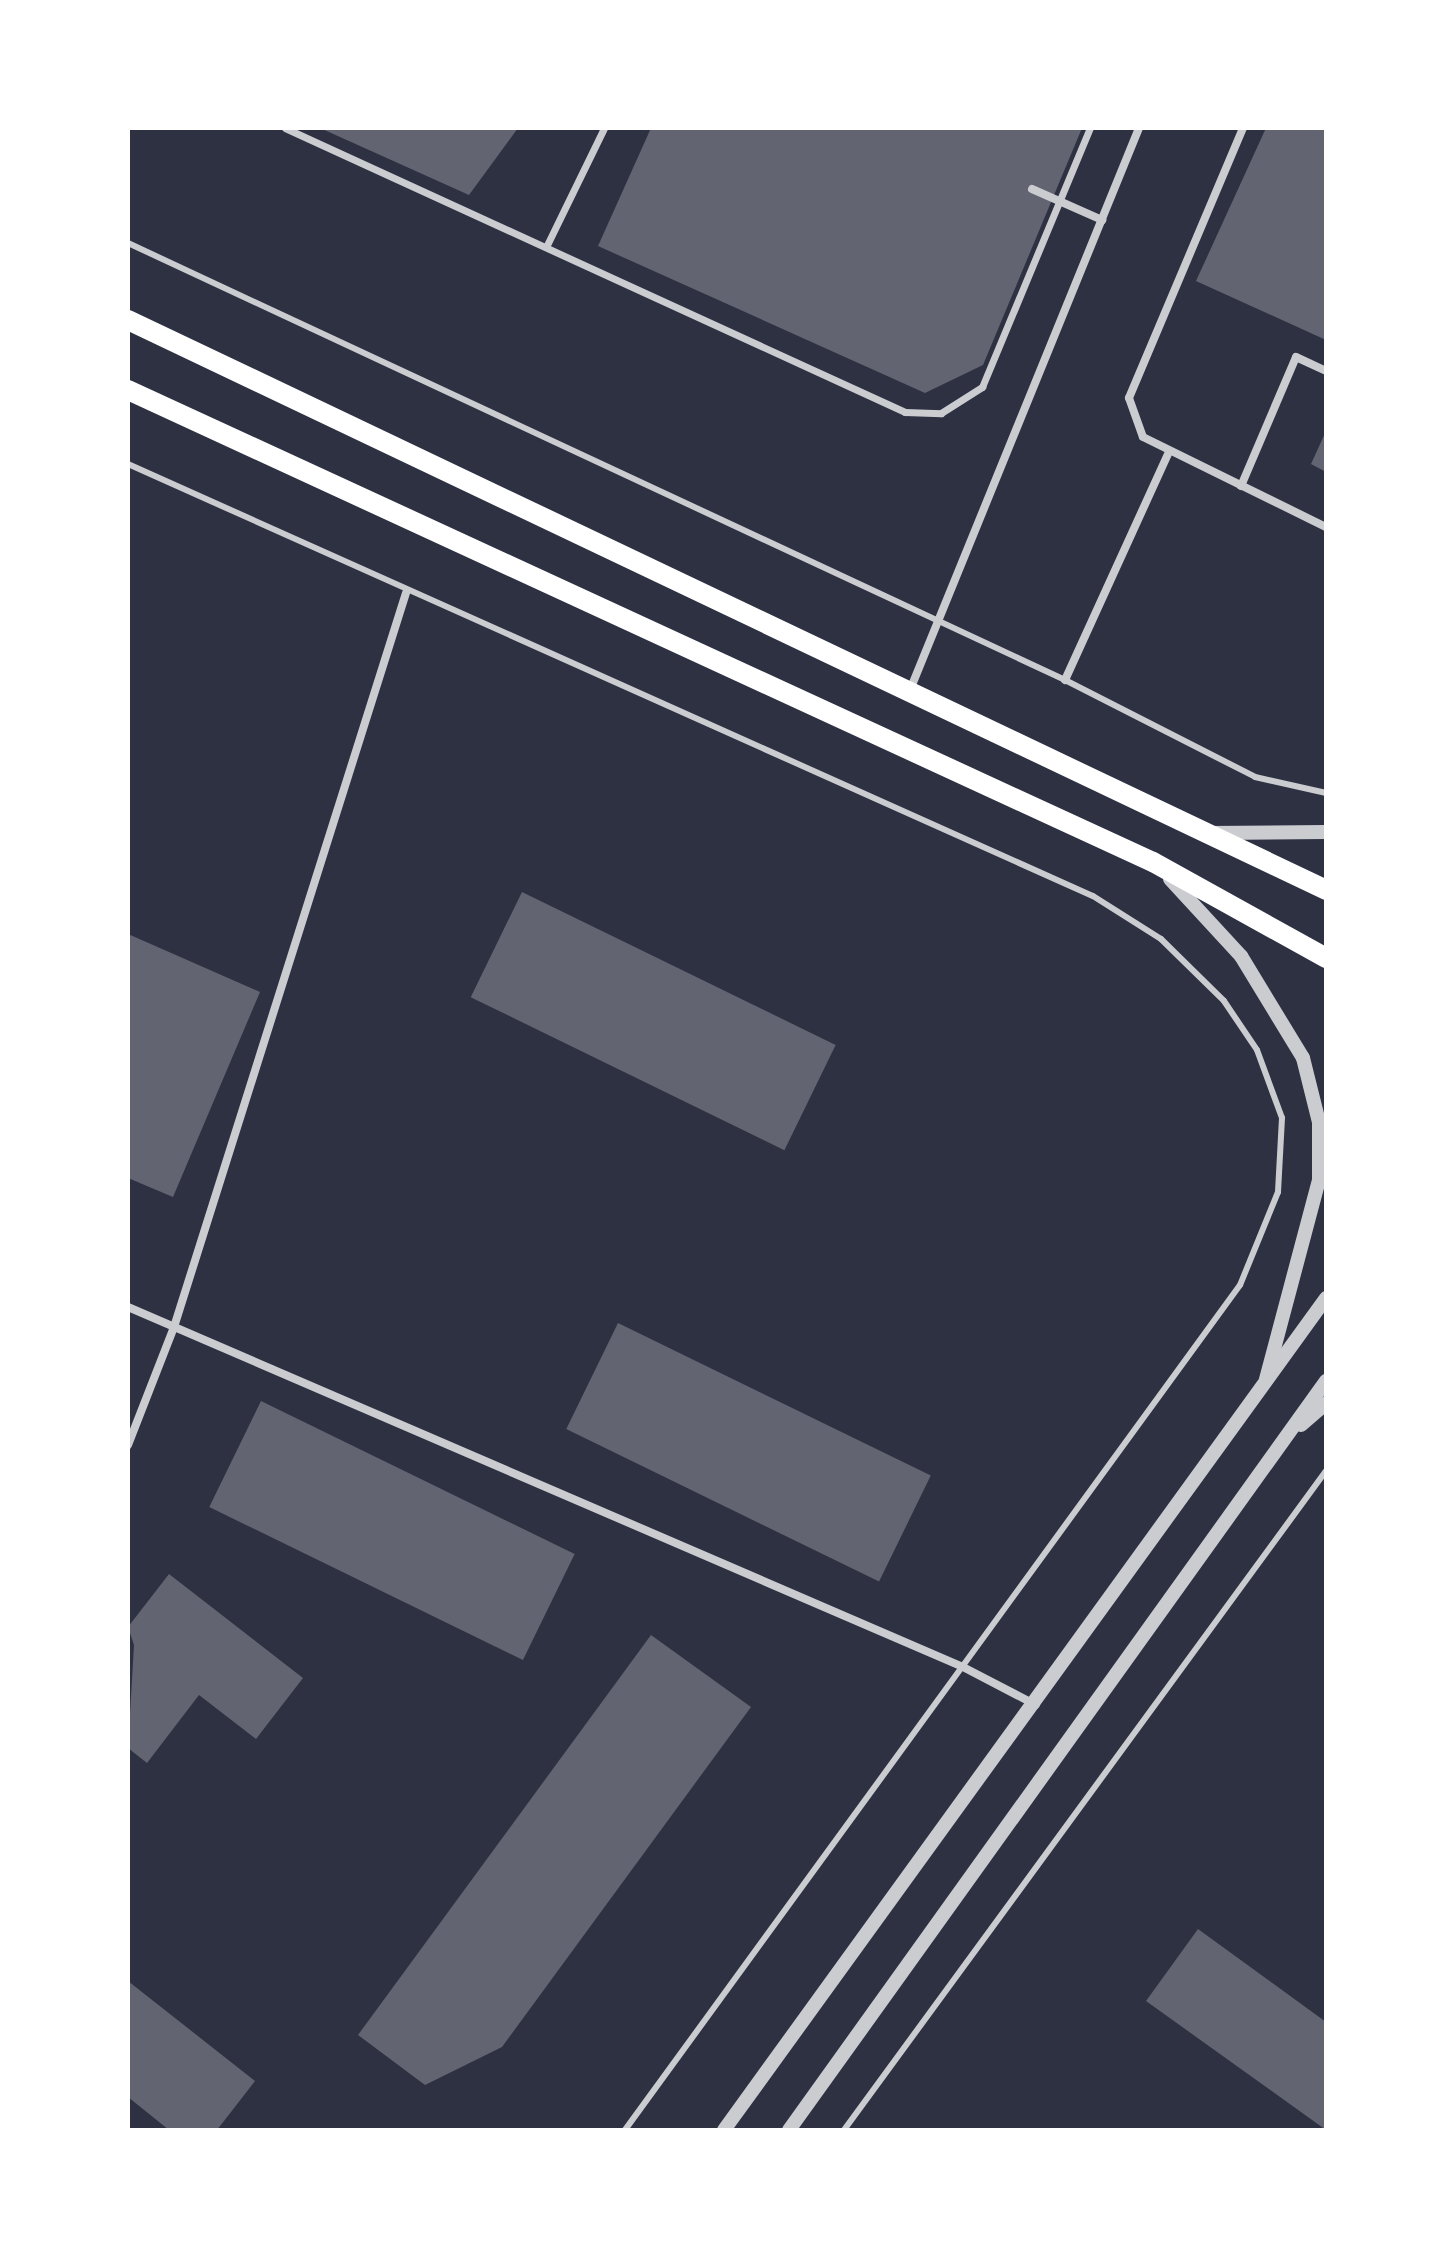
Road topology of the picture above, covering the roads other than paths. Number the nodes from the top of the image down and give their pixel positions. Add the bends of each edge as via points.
1 (285, 128) edge
2 (604, 128) edge
3 (1090, 128) edge
4 (1139, 128) edge
5 (1243, 128) edge
6 (1032, 189) dead end
7 (1059, 201) junction
8 (1102, 220) junction
9 (128, 243) edge
10 (547, 245) junction
11 (128, 320) edge
12 (1326, 371) edge
13 (128, 390) edge
14 (1169, 452) junction
15 (128, 464) edge
16 (1241, 486) junction
17 (1326, 527) edge
18 (406, 593) junction
19 (937, 624) junction
20 (1065, 680) junction
21 (909, 693) junction
22 (1326, 793) edge
23 (1326, 832) edge
24 (1195, 834) junction
25 (1153, 862) junction
26 (1326, 890) edge
27 (1326, 958) edge
28 (1326, 1298) edge
29 (128, 1307) edge
30 (174, 1327) junction
31 (1326, 1381) edge
32 (1260, 1399) junction
33 (1326, 1403) edge
34 (1280, 1444) junction
35 (128, 1445) edge
36 (1326, 1471) edge
37 (963, 1667) junction
38 (1037, 1706) junction
39 (625, 2130) edge
40 (724, 2130) edge
41 (789, 2130) edge
42 (844, 2130) edge

1 - 10 street
2 - 10 street
3 - 7 street
4 - 8 street
5 - 14 street via 1129,398 1143,437
6 - 7 street
7 - 8 street
7 - 10 street via 982,387 941,413 905,412
8 - 19 street
9 - 19 lane
11 - 21 main road
12 - 16 street via 1296,357
13 - 25 main road
14 - 16 street
14 - 20 street
15 - 18 lane
16 - 17 street
18 - 30 street
18 - 37 lane via 1093,896 1161,939 1224,1001 1257,1050 1282,1118 1278,1192 1240,1285
19 - 20 lane
19 - 21 street
20 - 22 lane via 1255,777
21 - 24 main road
23 - 24 street
24 - 26 main road
25 - 27 main road
25 - 32 street via 1241,956 1303,1058 1319,1122 1319,1180 1290,1311
28 - 32 street
29 - 30 street
30 - 35 street
30 - 37 street
31 - 34 street
32 - 38 street
33 - 34 street
34 - 41 street
36 - 42 lane
37 - 38 street
37 - 39 lane
38 - 40 street

